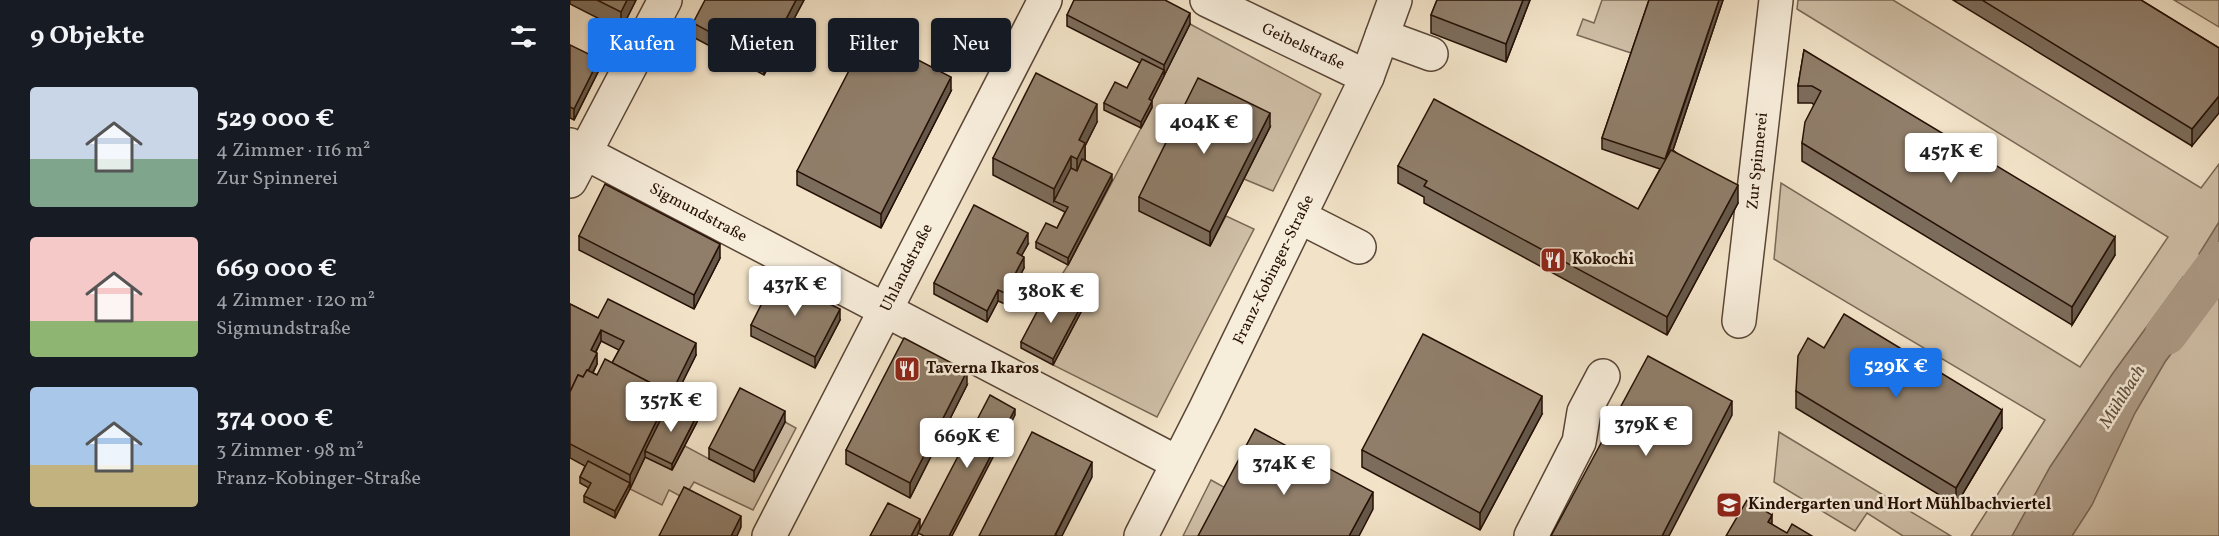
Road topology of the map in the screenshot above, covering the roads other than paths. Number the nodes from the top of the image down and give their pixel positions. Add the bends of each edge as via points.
1 (665, 0) edge
2 (1046, 0) edge
3 (1207, 0) edge
4 (1395, 0) edge
5 (1776, 0) edge
6 (1382, 36) junction
7 (1431, 54) dead end
8 (1367, 77) junction
9 (575, 159) edge
10 (1300, 217) junction
11 (1359, 247) dead end
12 (885, 311) junction
13 (1739, 321) dead end
14 (1603, 376) dead end
15 (1178, 463) junction
16 (769, 536) edge
17 (1141, 536) edge
18 (1530, 536) edge

1 - 9 street
2 - 12 street, Uhlandstraße
3 - 8 street, Geibelstraße
4 - 6 street, Franz-Kobinger-Straße
5 - 13 street, Zur Spinnerei
6 - 7 street
6 - 8 street, Franz-Kobinger-Straße
8 - 10 street, Franz-Kobinger-Straße
9 - 12 street, Sigmundstraße
10 - 11 street
10 - 15 street, Franz-Kobinger-Straße
12 - 15 street, Sigmundstraße
12 - 16 street, Uhlandstraße
14 - 18 street via 1584,412 1579,442
15 - 17 street, Franz-Kobinger-Straße

